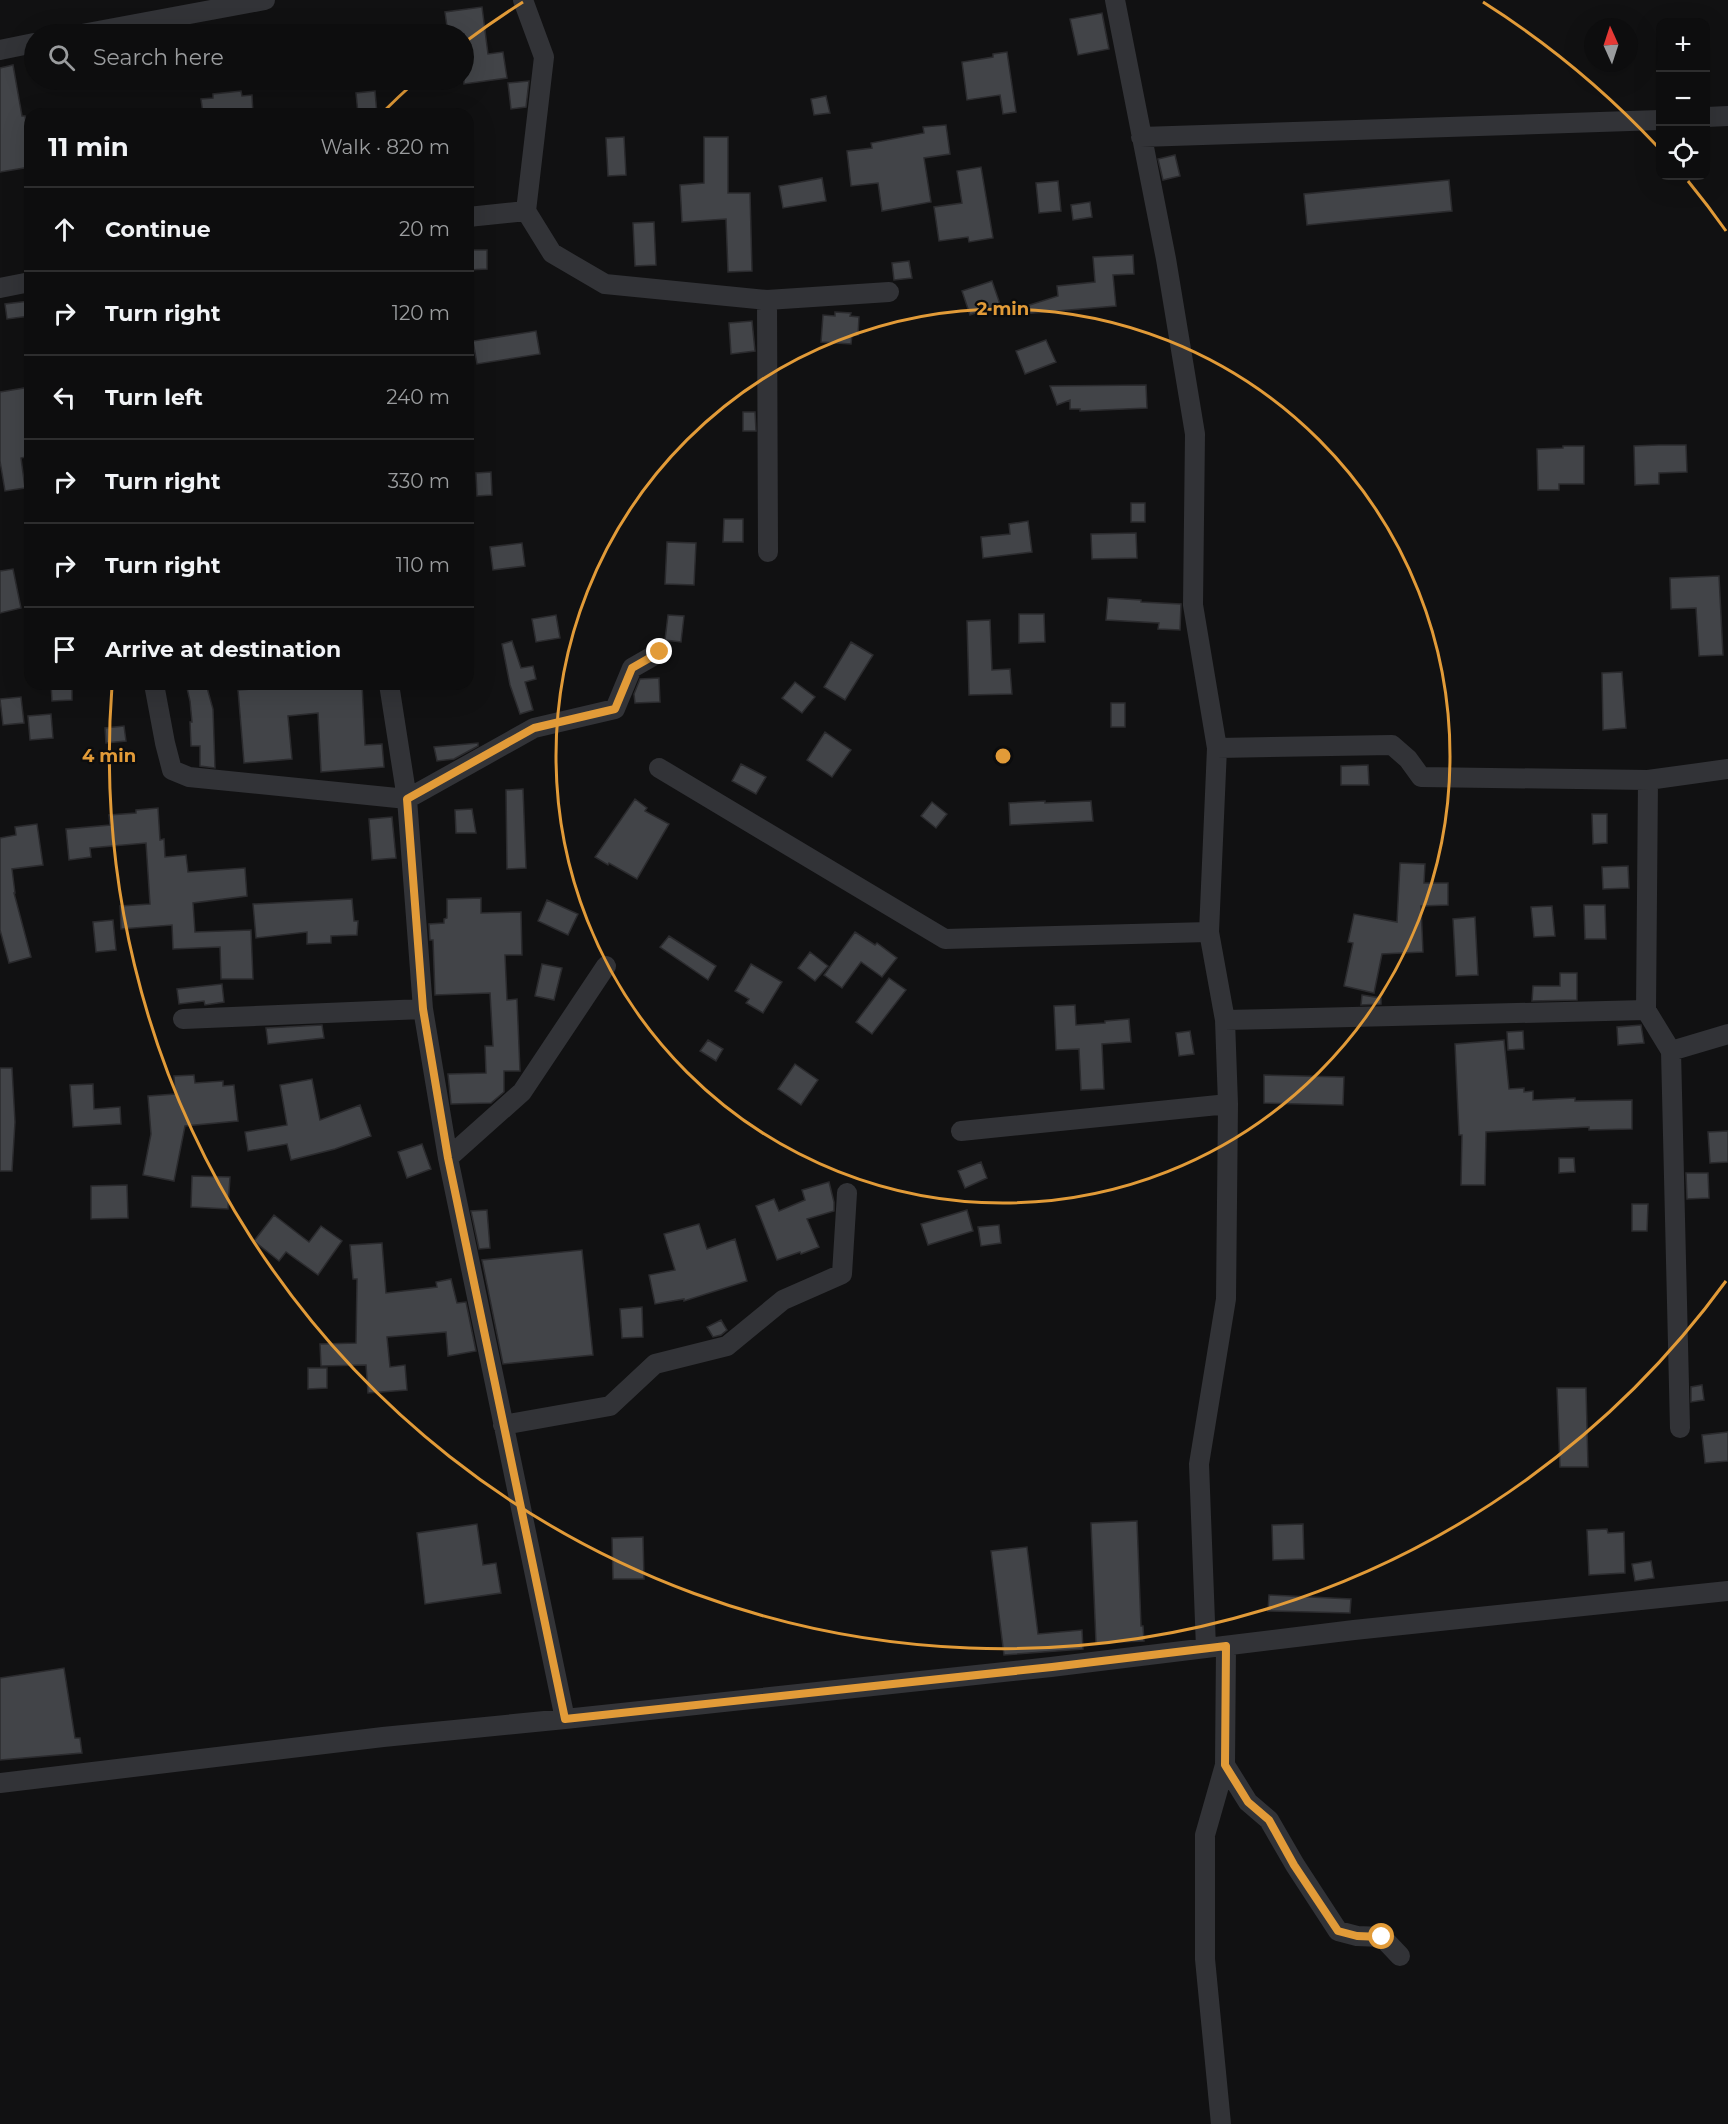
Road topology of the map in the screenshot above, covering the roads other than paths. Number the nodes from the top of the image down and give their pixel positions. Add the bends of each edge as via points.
1 (265, 0) edge
2 (523, 0) edge
3 (1115, 0) edge
4 (136, 24) edge
5 (24, 45) edge
6 (0, 50) edge
7 (1728, 116) edge
8 (1710, 117) edge
9 (1656, 120) edge
10 (1141, 137) junction
11 (526, 211) junction
12 (474, 216) edge
13 (24, 283) edge
14 (0, 288) edge
15 (889, 291) dead end
16 (767, 300) junction
17 (768, 552) dead end
18 (660, 652) dead end
19 (155, 690) edge
20 (390, 690) edge
21 (1217, 748) junction
22 (659, 768) dead end
23 (1728, 769) edge
24 (1648, 780) junction
25 (407, 799) junction
26 (1209, 932) junction
27 (606, 966) dead end
28 (423, 1009) junction
29 (1646, 1010) junction
30 (183, 1019) dead end
31 (1225, 1020) junction
32 (1728, 1034) edge
33 (1671, 1051) junction
34 (1228, 1104) junction
35 (961, 1131) dead end
36 (448, 1158) junction
37 (846, 1193) dead end
38 (502, 1425) junction
39 (1680, 1428) dead end
40 (1728, 1591) edge
41 (1226, 1646) junction
42 (1206, 1648) junction
43 (565, 1719) junction
44 (1225, 1765) junction
45 (0, 1783) edge
46 (1400, 1956) dead end
47 (1221, 2124) edge

1 - 4 street
2 - 11 street via 544,57
3 - 10 street
5 - 6 street
7 - 8 street
9 - 10 street
10 - 21 street via 1195,434 1193,605
11 - 12 street
11 - 16 street via 552,253 605,284
13 - 14 street
15 - 16 street
16 - 17 street
18 - 25 street via 632,668 615,709 534,728
19 - 25 street via 172,770 189,777
20 - 25 street
21 - 24 street via 1392,745 1421,777
21 - 26 street
22 - 26 street via 945,939
23 - 24 street
24 - 29 street
25 - 28 street
26 - 31 street
27 - 36 street via 522,1092
28 - 30 street
28 - 36 street
29 - 31 street
29 - 33 street
31 - 34 street
32 - 33 street
33 - 39 street
34 - 35 street
34 - 42 street via 1227,1299 1199,1464
36 - 38 street
37 - 38 street via 842,1274 783,1300 727,1346 655,1364 610,1406
38 - 43 street
40 - 41 street
41 - 42 street
41 - 44 street
42 - 43 street
43 - 45 street
44 - 46 street via 1248,1802 1269,1820 1338,1931 1382,1937
44 - 47 street via 1205,1835 1205,1959

